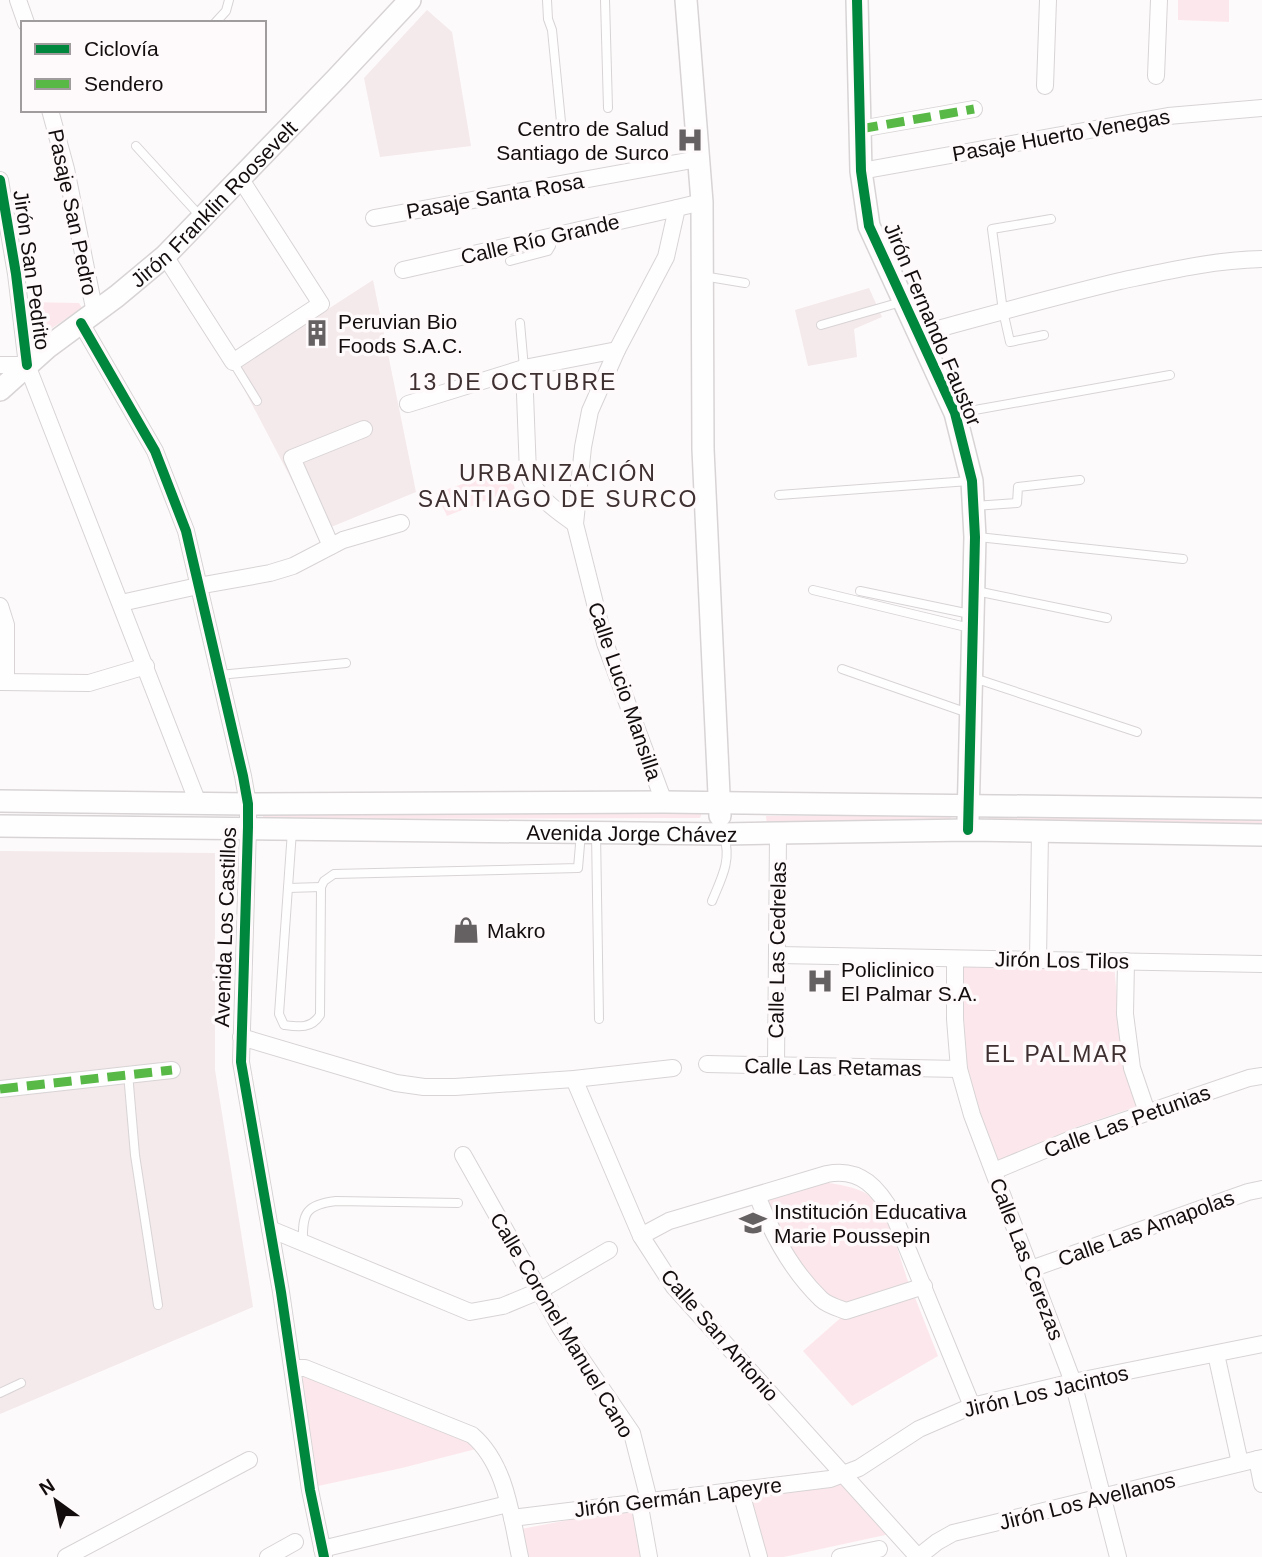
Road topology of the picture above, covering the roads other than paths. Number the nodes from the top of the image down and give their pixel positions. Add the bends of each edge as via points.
1 (18, 0) edge
2 (229, 0) edge
3 (410, 0) edge
4 (547, 0) edge
5 (605, 0) edge
6 (686, 0) edge
7 (856, 0) edge
8 (1048, 0) edge
9 (1159, 0) edge
10 (25, 21) edge
11 (217, 21) edge
12 (1156, 76) dead end
13 (1045, 86) dead end
14 (608, 108) dead end
15 (1262, 108) edge
16 (974, 109) dead end
17 (51, 112) edge
18 (860, 129) junction
19 (562, 132) dead end
20 (136, 146) dead end
21 (698, 159) junction
22 (861, 171) junction
23 (240, 178) junction
24 (0, 180) edge
25 (702, 202) junction
26 (677, 208) junction
27 (201, 218) junction
28 (374, 218) dead end
29 (1051, 219) dead end
30 (550, 237) junction
31 (165, 256) junction
32 (1262, 259) edge
33 (510, 261) dead end
34 (403, 270) dead end
35 (8, 275) edge
36 (702, 276) junction
37 (745, 283) dead end
38 (904, 301) junction
39 (1003, 311) junction
40 (88, 318) junction
41 (520, 323) dead end
42 (821, 325) dead end
43 (919, 334) junction
44 (1044, 335) dead end
45 (617, 350) junction
46 (233, 362) junction
47 (0, 365) edge
48 (27, 365) junction
49 (524, 369) junction
50 (1170, 375) dead end
51 (0, 390) edge
52 (257, 401) dead end
53 (408, 404) dead end
54 (955, 413) junction
55 (364, 429) dead end
56 (1080, 480) dead end
57 (972, 481) junction
58 (779, 495) dead end
59 (974, 506) junction
60 (401, 523) dead end
61 (575, 524) junction
62 (975, 537) junction
63 (331, 546) junction
64 (1183, 559) dead end
65 (198, 586) junction
66 (813, 590) dead end
67 (860, 591) dead end
68 (973, 591) junction
69 (121, 603) junction
70 (0, 606) edge
71 (1107, 618) dead end
72 (973, 622) junction
73 (346, 663) dead end
74 (146, 666) junction
75 (842, 669) dead end
76 (219, 676) junction
77 (971, 677) junction
78 (3, 682) edge
79 (970, 713) junction
80 (1137, 732) dead end
81 (0, 800) edge
82 (664, 802) junction
83 (198, 803) junction
84 (718, 803) junction
85 (248, 804) junction
86 (968, 807) junction
87 (1262, 809) edge
88 (0, 826) edge
89 (248, 827) junction
90 (292, 828) junction
91 (968, 830) junction
92 (1040, 831) junction
93 (589, 832) junction
94 (723, 834) junction
95 (778, 834) junction
96 (1262, 835) edge
97 (321, 887) junction
98 (288, 888) junction
99 (712, 901) dead end
100 (778, 955) junction
101 (955, 959) junction
102 (1038, 960) junction
103 (1126, 961) junction
104 (1262, 964) edge
105 (598, 1020) dead end
106 (241, 1037) junction
107 (707, 1064) dead end
108 (776, 1065) junction
109 (673, 1068) dead end
110 (959, 1069) junction
111 (172, 1070) dead end
112 (128, 1073) junction
113 (1262, 1076) edge
114 (574, 1079) junction
115 (0, 1089) edge
116 (1146, 1112) junction
117 (463, 1155) dead end
118 (993, 1171) junction
119 (1262, 1189) edge
120 (757, 1195) junction
121 (458, 1203) dead end
122 (271, 1229) junction
123 (641, 1236) junction
124 (303, 1243) junction
125 (609, 1250) dead end
126 (1031, 1269) junction
127 (924, 1286) junction
128 (540, 1291) junction
129 (158, 1305) dead end
130 (1262, 1344) edge
131 (1216, 1354) junction
132 (293, 1368) junction
133 (1073, 1382) junction
134 (21, 1383) dead end
135 (0, 1393) edge
136 (972, 1406) junction
137 (1259, 1459) edge
138 (249, 1460) dead end
139 (1240, 1463) junction
140 (845, 1475) junction
141 (1262, 1484) edge
142 (740, 1489) junction
143 (1104, 1496) junction
144 (644, 1500) junction
145 (510, 1511) junction
146 (295, 1542) dead end
147 (878, 1549) dead end
148 (323, 1553) edge
149 (66, 1557) edge
150 (268, 1557) edge
151 (520, 1557) edge
152 (649, 1557) edge
153 (759, 1557) edge
154 (841, 1557) edge
155 (918, 1557) edge
156 (1118, 1557) edge

1 - 10 street
2 - 11 lane
3 - 23 main road, Jirón Franklin Roosevelt
4 - 19 lane
5 - 14 lane
6 - 21 main road
7 - 18 main road, Jirón Fernando Faustor
8 - 13 street
9 - 12 street
15 - 22 street, Pasaje Huerto Venegas via 1168,116
16 - 18 street
17 - 40 street, Pasaje San Pedro via 66,169
18 - 22 main road, Jirón Fernando Faustor
20 - 27 lane
21 - 25 main road
21 - 28 street, Pasaje Santa Rosa
22 - 38 main road, Jirón Fernando Faustor via 869,226
23 - 27 main road, Jirón Franklin Roosevelt
23 - 46 street via 321,304
24 - 35 street, Jirón San Pedrito
25 - 26 street
25 - 36 main road
26 - 30 street, Calle Río Grande
26 - 45 street, Calle Lucio Mansilla via 666,257
27 - 31 main road, Jirón Franklin Roosevelt
29 - 39 lane via 992,229
30 - 33 lane via 548,251
30 - 34 street, Calle Río Grande
31 - 40 main road, Jirón Franklin Roosevelt
31 - 46 street
32 - 39 street via 1177,268
35 - 48 street, Jirón San Pedrito
36 - 37 lane
36 - 84 main road
38 - 42 lane
38 - 43 main road, Jirón Fernando Faustor
39 - 43 street
39 - 44 lane via 1010,342
40 - 48 main road, Jirón Franklin Roosevelt
40 - 65 street, Avenida Los Castillos via 155,451 186,531
41 - 49 lane
43 - 54 main road, Jirón Fernando Faustor
45 - 49 street
45 - 61 street, Calle Lucio Mansilla via 587,423
46 - 52 lane
47 - 48 street
48 - 51 main road, Jirón Franklin Roosevelt
48 - 69 street, Jirón San Pedrito
49 - 53 street
49 - 61 street via 532,486
50 - 54 lane
54 - 57 main road, Jirón Fernando Faustor
55 - 63 street via 292,458
56 - 59 lane via 1018,488 1017,503
57 - 58 lane
57 - 59 main road, Jirón Fernando Faustor
59 - 62 main road, Jirón Fernando Faustor
60 - 63 street
61 - 82 street, Calle Lucio Mansilla via 605,643
62 - 64 lane
62 - 68 main road, Jirón Fernando Faustor
63 - 65 street via 270,573
65 - 69 street
65 - 76 street, Avenida Los Castillos
66 - 72 lane
67 - 72 lane
68 - 71 lane
68 - 72 main road, Jirón Fernando Faustor
69 - 74 street, Jirón San Pedrito
70 - 78 street via 6,625
72 - 77 main road, Jirón Fernando Faustor
73 - 76 lane
74 - 78 street via 89,683
74 - 83 street, Jirón San Pedrito
75 - 79 lane
76 - 85 street, Avenida Los Castillos
77 - 79 main road, Jirón Fernando Faustor
77 - 80 lane
79 - 86 main road, Jirón Fernando Faustor
81 - 83 main road, Avenida Jorge Chávez
82 - 84 main road, Avenida Jorge Chávez
82 - 85 main road, Avenida Jorge Chávez
83 - 85 main road, Avenida Jorge Chávez
84 - 86 main road, Avenida Jorge Chávez
84 - 94 main road
85 - 89 street, Avenida Los Castillos
86 - 87 main road, Avenida Jorge Chávez
86 - 91 main road, Jirón Fernando Faustor
88 - 89 main road, Avenida Jorge Chávez
89 - 90 main road, Avenida Jorge Chávez
89 - 106 street, Avenida Los Castillos
90 - 93 main road, Avenida Jorge Chávez
90 - 98 lane
91 - 92 main road, Avenida Jorge Chávez
91 - 95 main road, Avenida Jorge Chávez
92 - 96 main road, Avenida Jorge Chávez
92 - 102 street
93 - 94 main road, Avenida Jorge Chávez
93 - 97 lane via 578,868 334,874
93 - 105 lane
94 - 95 main road, Avenida Jorge Chávez
94 - 99 lane via 729,851
95 - 100 street, Calle Las Cedrelas
97 - 98 lane
97 - 98 lane via 320,1014 304,1027 284,1025 279,1014
100 - 101 street, Jirón Los Tilos
100 - 108 street, Calle Las Cedrelas
101 - 102 street, Jirón Los Tilos
101 - 110 street, Calle Las Cerezas
102 - 103 street, Jirón Los Tilos
103 - 104 street, Jirón Los Tilos
103 - 116 street via 1125,1014 1132,1068
106 - 114 street via 396,1083 424,1087
106 - 122 street, Avenida Los Castillos via 241,1062
107 - 108 street, Calle Las Retamas
108 - 110 street, Calle Las Retamas
109 - 114 street
110 - 118 street, Calle Las Cerezas
111 - 112 street
112 - 115 street
112 - 129 lane via 135,1155
113 - 116 street, Calle Las Petunias
114 - 123 street, Calle San Antonio
116 - 118 street, Calle Las Petunias
117 - 128 street, Calle Coronel Manuel Cano
118 - 126 street, Calle Las Cerezas
119 - 126 street, Calle Las Amapolas
120 - 123 street via 669,1221
120 - 127 street via 769,1227 823,1301 846,1311
120 - 127 street via 835,1172 859,1176 886,1200
121 - 124 lane via 318,1203 304,1217
122 - 124 street
122 - 132 street, Avenida Los Castillos
123 - 140 street, Calle San Antonio via 674,1287
124 - 128 street via 470,1312 503,1306
125 - 128 street
126 - 133 street, Calle Las Cerezas
127 - 136 street
128 - 144 street, Calle Coronel Manuel Cano via 632,1433
130 - 131 street, Jirón Los Jacintos
131 - 133 street, Jirón Los Jacintos
131 - 139 street
132 - 145 street via 305,1368 472,1435 490,1454
132 - 148 street, Avenida Los Castillos
133 - 136 street, Jirón Los Jacintos
133 - 143 street, Calle Las Cerezas
134 - 135 lane
136 - 140 street, Jirón Los Jacintos via 919,1429
137 - 139 street, Jirón Los Avellanos
137 - 141 street
138 - 149 street
139 - 143 street, Jirón Los Avellanos
140 - 142 street, Jirón Germán Lapeyre
140 - 155 street, Calle San Antonio
142 - 144 street, Jirón Germán Lapeyre
142 - 153 street
143 - 155 street, Jirón Los Avellanos via 953,1534
143 - 156 street, Calle Las Cerezas
144 - 145 street, Jirón Germán Lapeyre
144 - 152 street, Calle Coronel Manuel Cano
145 - 148 street, Jirón Germán Lapeyre
145 - 151 street
146 - 150 street
147 - 154 street

